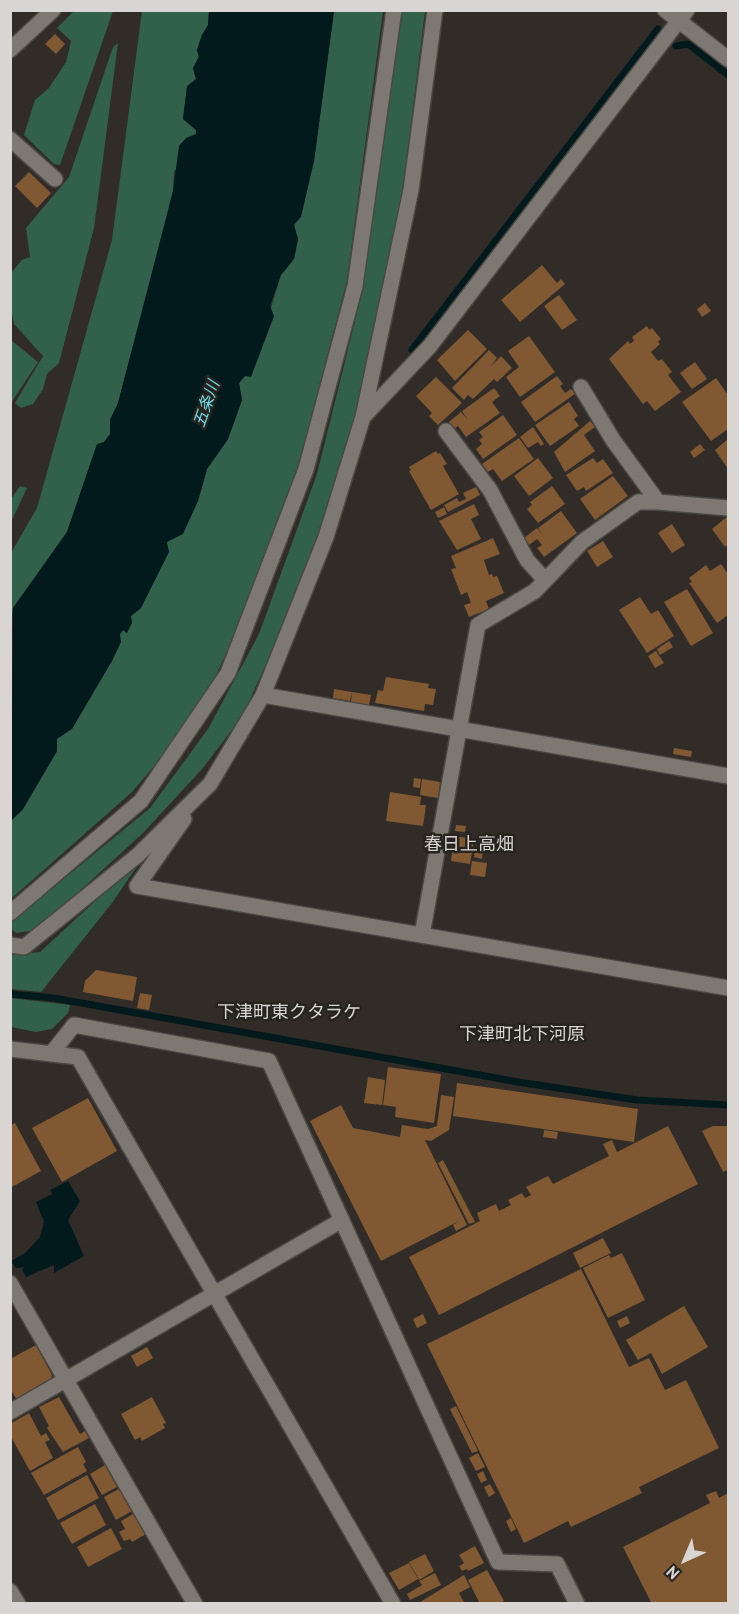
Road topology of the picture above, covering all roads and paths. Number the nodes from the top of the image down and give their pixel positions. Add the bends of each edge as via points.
1 (52, 10) edge
2 (394, 10) edge
3 (435, 10) edge
4 (665, 10) edge
5 (683, 16) edge
6 (10, 50) edge
7 (729, 59) edge
8 (10, 139) edge
9 (55, 179) dead end
10 (581, 387) dead end
11 (363, 417) junction
12 (446, 431) dead end
13 (658, 502) junction
14 (729, 508) edge
15 (545, 580) junction
16 (263, 695) junction
17 (459, 729) junction
18 (729, 776) edge
19 (210, 784) junction
20 (10, 914) edge
21 (422, 935) junction
22 (10, 945) edge
23 (729, 988) edge
24 (10, 1049) edge
25 (51, 1054) junction
26 (342, 1221) junction
27 (10, 1283) edge
28 (215, 1294) junction
29 (66, 1380) junction
30 (10, 1412) edge
31 (10, 1591) edge
32 (18, 1604) edge
33 (195, 1604) edge
34 (393, 1604) edge
35 (577, 1604) edge

1 - 6 street
2 - 20 street via 355,286 306,469 228,672 141,801
3 - 11 street via 411,190
4 - 5 street
5 - 7 street
5 - 11 street via 430,346
8 - 9 street
10 - 13 street
11 - 16 street via 326,537
12 - 15 street via 490,490 527,560
13 - 14 street
13 - 15 street via 638,502 582,542
15 - 17 street via 535,591 478,625
16 - 17 street
16 - 19 street
17 - 18 street
17 - 21 street
19 - 21 street via 137,886
19 - 22 street via 138,855 24,947
21 - 23 street
24 - 25 street
25 - 26 street via 74,1025 269,1060
25 - 28 street via 78,1057
26 - 28 street
26 - 35 street via 498,1562 557,1564
27 - 29 street
28 - 29 street
28 - 34 street
29 - 30 street
29 - 33 street
31 - 32 street

